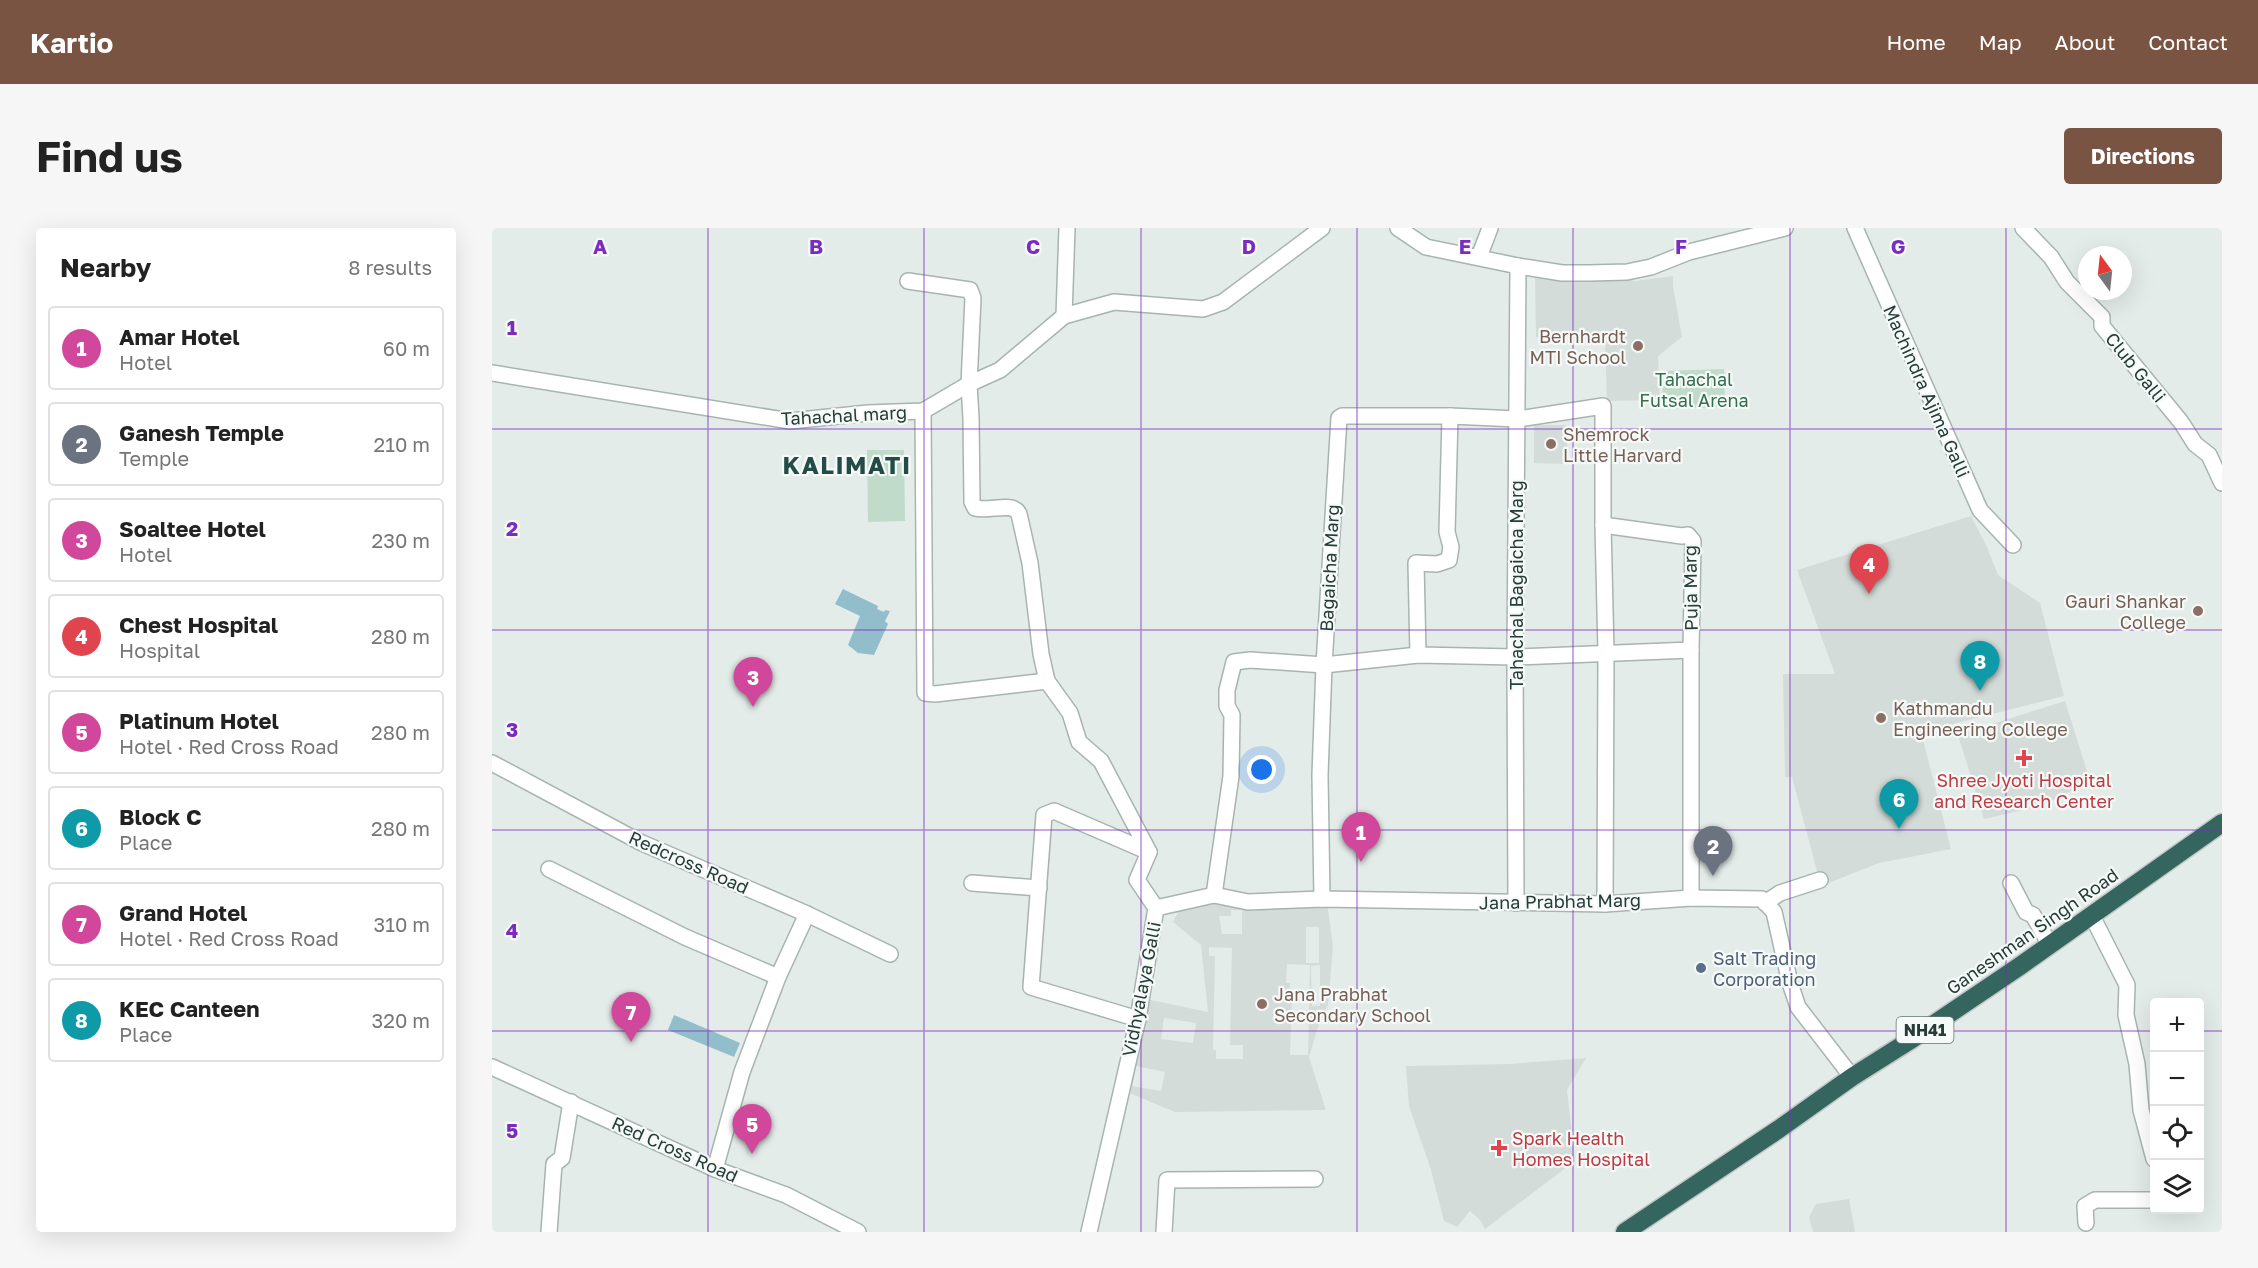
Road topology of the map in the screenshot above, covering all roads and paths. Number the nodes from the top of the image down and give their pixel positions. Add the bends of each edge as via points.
1 (1067, 228) edge
2 (1322, 228) edge
3 (1398, 228) edge
4 (1490, 228) edge
5 (1785, 228) edge
6 (1855, 228) edge
7 (2023, 228) edge
8 (1479, 256) junction
9 (1518, 266) junction
10 (908, 281) dead end
11 (1064, 316) junction
12 (492, 374) edge
13 (969, 384) junction
14 (923, 411) junction
15 (1450, 416) junction
16 (1518, 419) junction
17 (2222, 483) edge
18 (1603, 525) junction
19 (2013, 545) dead end
20 (1691, 650) junction
21 (1606, 652) junction
22 (1418, 654) junction
23 (1515, 657) junction
24 (1324, 665) junction
25 (1047, 681) junction
26 (492, 763) edge
27 (2222, 823) edge
28 (1149, 852) junction
29 (549, 869) dead end
30 (1820, 880) dead end
31 (972, 883) dead end
32 (2011, 883) dead end
33 (1039, 888) junction
34 (1214, 895) junction
35 (1691, 898) junction
36 (1322, 899) junction
37 (1516, 903) junction
38 (1605, 903) junction
39 (1765, 903) junction
40 (1156, 908) junction
41 (807, 914) junction
42 (2092, 916) junction
43 (2050, 945) junction
44 (890, 954) dead end
45 (778, 977) junction
46 (1137, 1018) junction
47 (492, 1067) edge
48 (1852, 1077) junction
49 (571, 1102) junction
50 (2150, 1144) edge
51 (715, 1169) junction
52 (1315, 1179) dead end
53 (2150, 1200) edge
54 (2086, 1223) dead end
55 (549, 1232) edge
56 (858, 1232) edge
57 (1089, 1232) edge
58 (1164, 1232) edge
59 (1625, 1232) edge

1 - 11 street
2 - 11 street, Tahachal marg via 1223,302 1203,309 1114,302
3 - 8 street via 1426,247
4 - 8 street
5 - 9 street via 1627,272 1562,273
6 - 19 street, Machindra Ajima Galli via 1980,510
7 - 17 street, Club Galli via 2102,317 2102,326 2195,444 2209,455
8 - 9 street
9 - 16 street, Tahachal Bagaicha Marg
10 - 13 street via 970,290 973,298
11 - 13 street, Tahachal marg via 1000,370
12 - 14 street, Tahachal marg via 790,421
13 - 14 street, Tahachal marg
13 - 25 street via 972,502 975,508 984,510 1017,509 1030,563
14 - 25 street via 925,693
15 - 16 street, Bagaicha Marg
15 - 22 street via 1447,532 1451,547 1449,560 1416,563
15 - 24 street, Bagaicha Marg via 1339,418
16 - 18 street via 1603,406
16 - 23 street, Tahachal Bagaicha Marg
18 - 20 street, Puja Marg via 1688,535 1693,541
18 - 21 street
20 - 21 street
20 - 35 street, Puja Marg
21 - 23 street
21 - 38 street
22 - 23 street
22 - 24 street
23 - 37 street, Tahachal Bagaicha Marg
24 - 34 street via 1234,662 1227,690 1227,706 1232,715 1231,776
24 - 36 street, Bagaicha Marg via 1320,775
25 - 28 street via 1070,713 1079,742 1101,761
26 - 41 street, Redcross Road via 642,843
27 - 42 highway, Ganeshman Singh Road / NH41
28 - 33 street via 1048,812 1044,815
28 - 40 street, Vidhyalaya Galli via 1137,880
29 - 45 street via 685,937
30 - 39 street via 1780,893
31 - 33 street
32 - 43 street
33 - 46 street via 1031,987
34 - 36 street, Jana Prabhat Marg via 1248,902
34 - 40 street, Jana Prabhat Marg
35 - 38 street, Jana Prabhat Marg
35 - 39 street, Jana Prabhat Marg via 1762,898
36 - 37 street, Jana Prabhat Marg
37 - 38 street, Jana Prabhat Marg
39 - 48 street via 1773,912 1798,1007
40 - 46 street, Vidhyalaya Galli
41 - 44 street, Redcross Road
41 - 45 street
42 - 43 highway, Ganeshman Singh Road / NH41
42 - 50 street via 2127,985 2126,1015
43 - 48 highway, Ganeshman Singh Road / NH41
45 - 51 street via 742,1072
46 - 57 street, Vidhyalaya Galli
47 - 49 street, Red Cross Road
48 - 59 highway, Ganeshman Singh Road / NH41
49 - 51 street, Red Cross Road
49 - 55 street via 562,1158 554,1164
51 - 56 street, Red Cross Road via 786,1196
52 - 58 street via 1167,1180
53 - 54 street via 2096,1200 2085,1206

